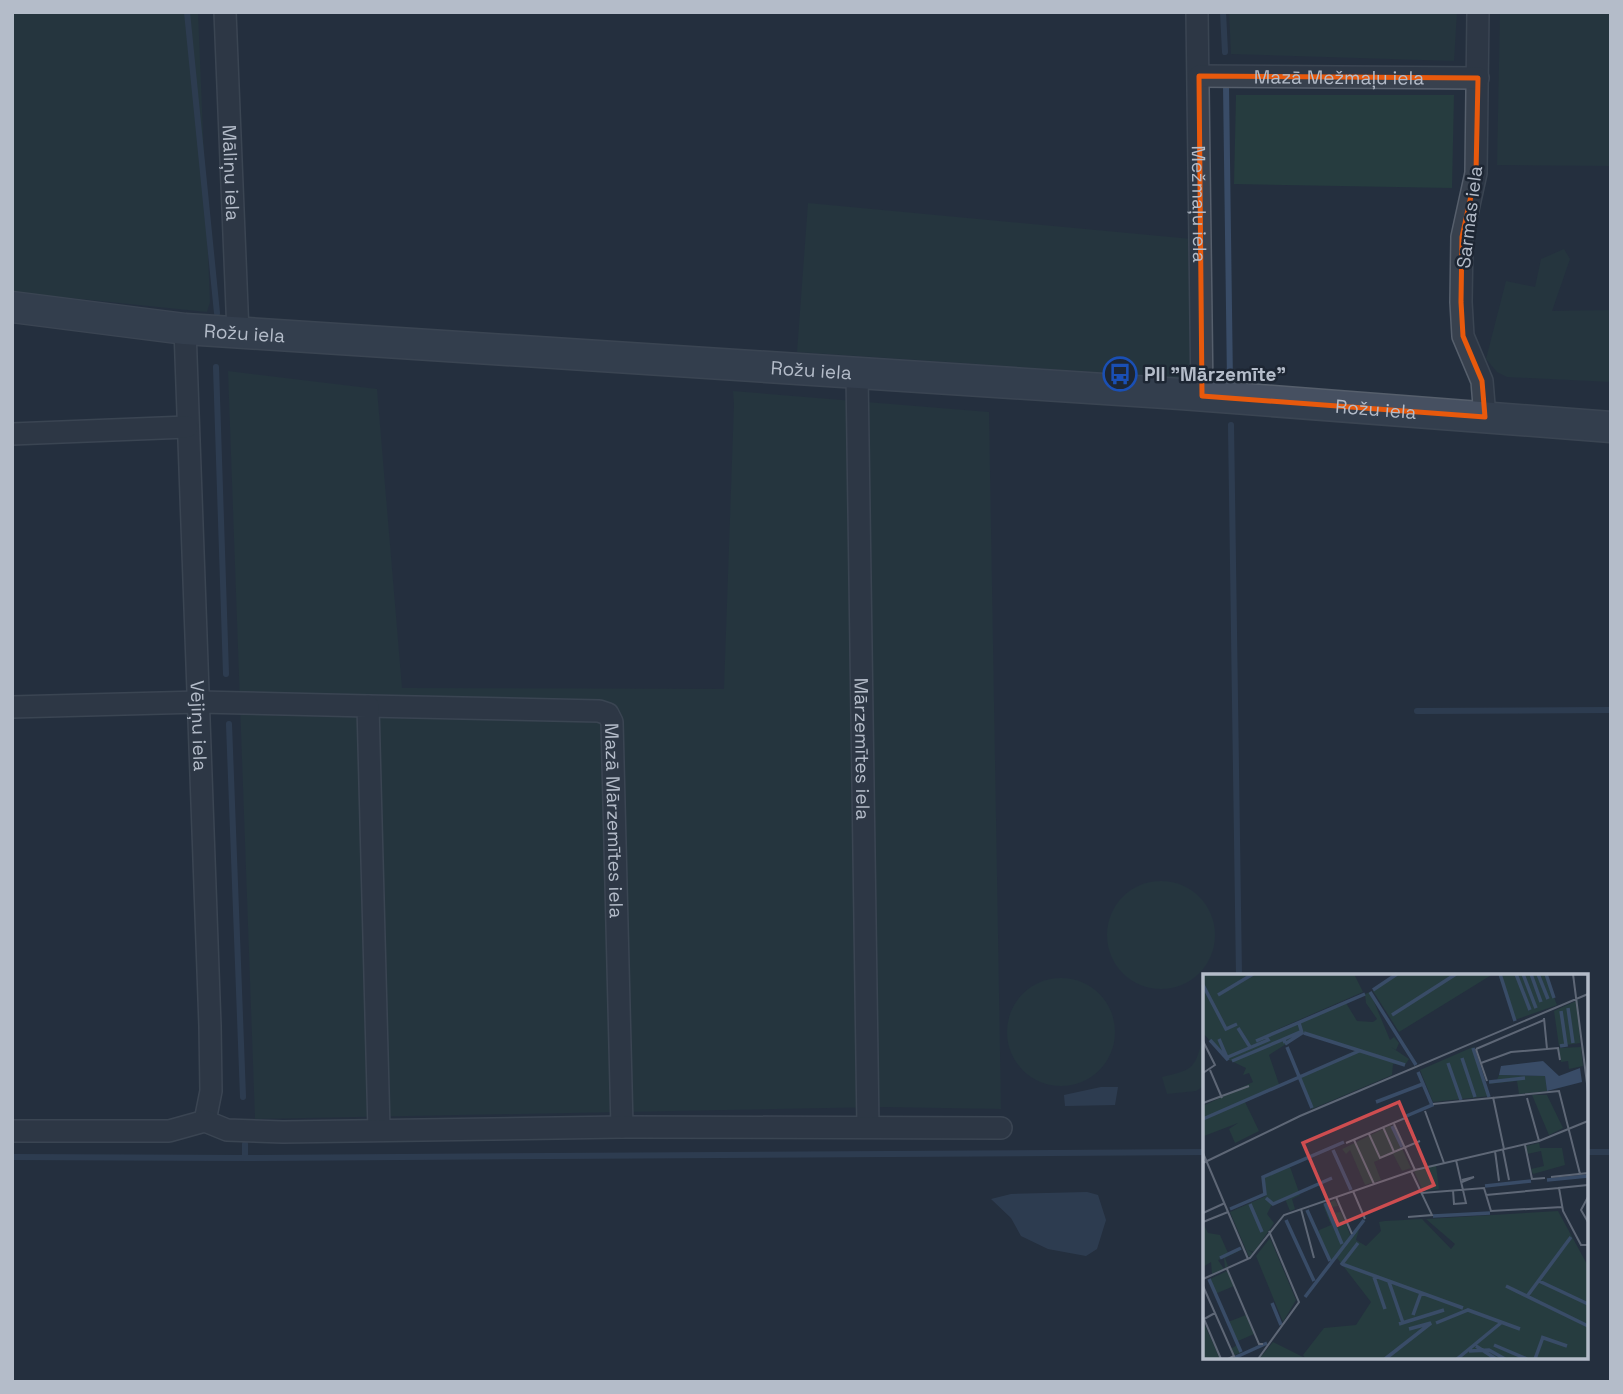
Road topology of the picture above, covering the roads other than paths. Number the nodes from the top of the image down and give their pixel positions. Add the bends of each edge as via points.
1 (225, 12) edge
2 (1197, 12) edge
3 (1478, 12) edge
4 (1199, 76) junction
5 (1478, 78) junction
6 (12, 307) edge
7 (185, 329) junction
8 (238, 333) junction
9 (856, 373) junction
10 (1202, 396) junction
11 (1485, 417) junction
12 (187, 427) junction
13 (1611, 427) edge
14 (12, 433) edge
15 (199, 702) junction
16 (368, 706) junction
17 (12, 707) edge
18 (205, 1121) junction
19 (622, 1127) junction
20 (868, 1127) junction
21 (1001, 1128) dead end
22 (12, 1130) edge
23 (379, 1130) junction

1 - 8 street, Māliņu iela
2 - 4 street, Mežmaļu iela
3 - 5 street, Sarmas iela
4 - 5 street, Mazā Mežmaļu iela
4 - 10 street, Mežmaļu iela
5 - 11 street, Sarmas iela via 1476,173 1462,237 1461,302 1463,336 1482,381
6 - 7 street, Rožu iela
7 - 8 street, Rožu iela
7 - 12 street, Vējiņu iela
8 - 9 street, Rožu iela
9 - 10 street, Rožu iela
9 - 20 street, Mārzemītes iela
10 - 11 street, Rožu iela
11 - 13 street, Rožu iela
12 - 14 street
12 - 15 street, Vējiņu iela
15 - 16 street
15 - 17 street
15 - 18 street, Vējiņu iela via 211,1091
16 - 19 street, Mazā Mārzemītes iela via 608,714 612,722
16 - 23 street
18 - 22 street via 169,1131
18 - 23 street via 227,1130
19 - 20 street
19 - 23 street
20 - 21 street

